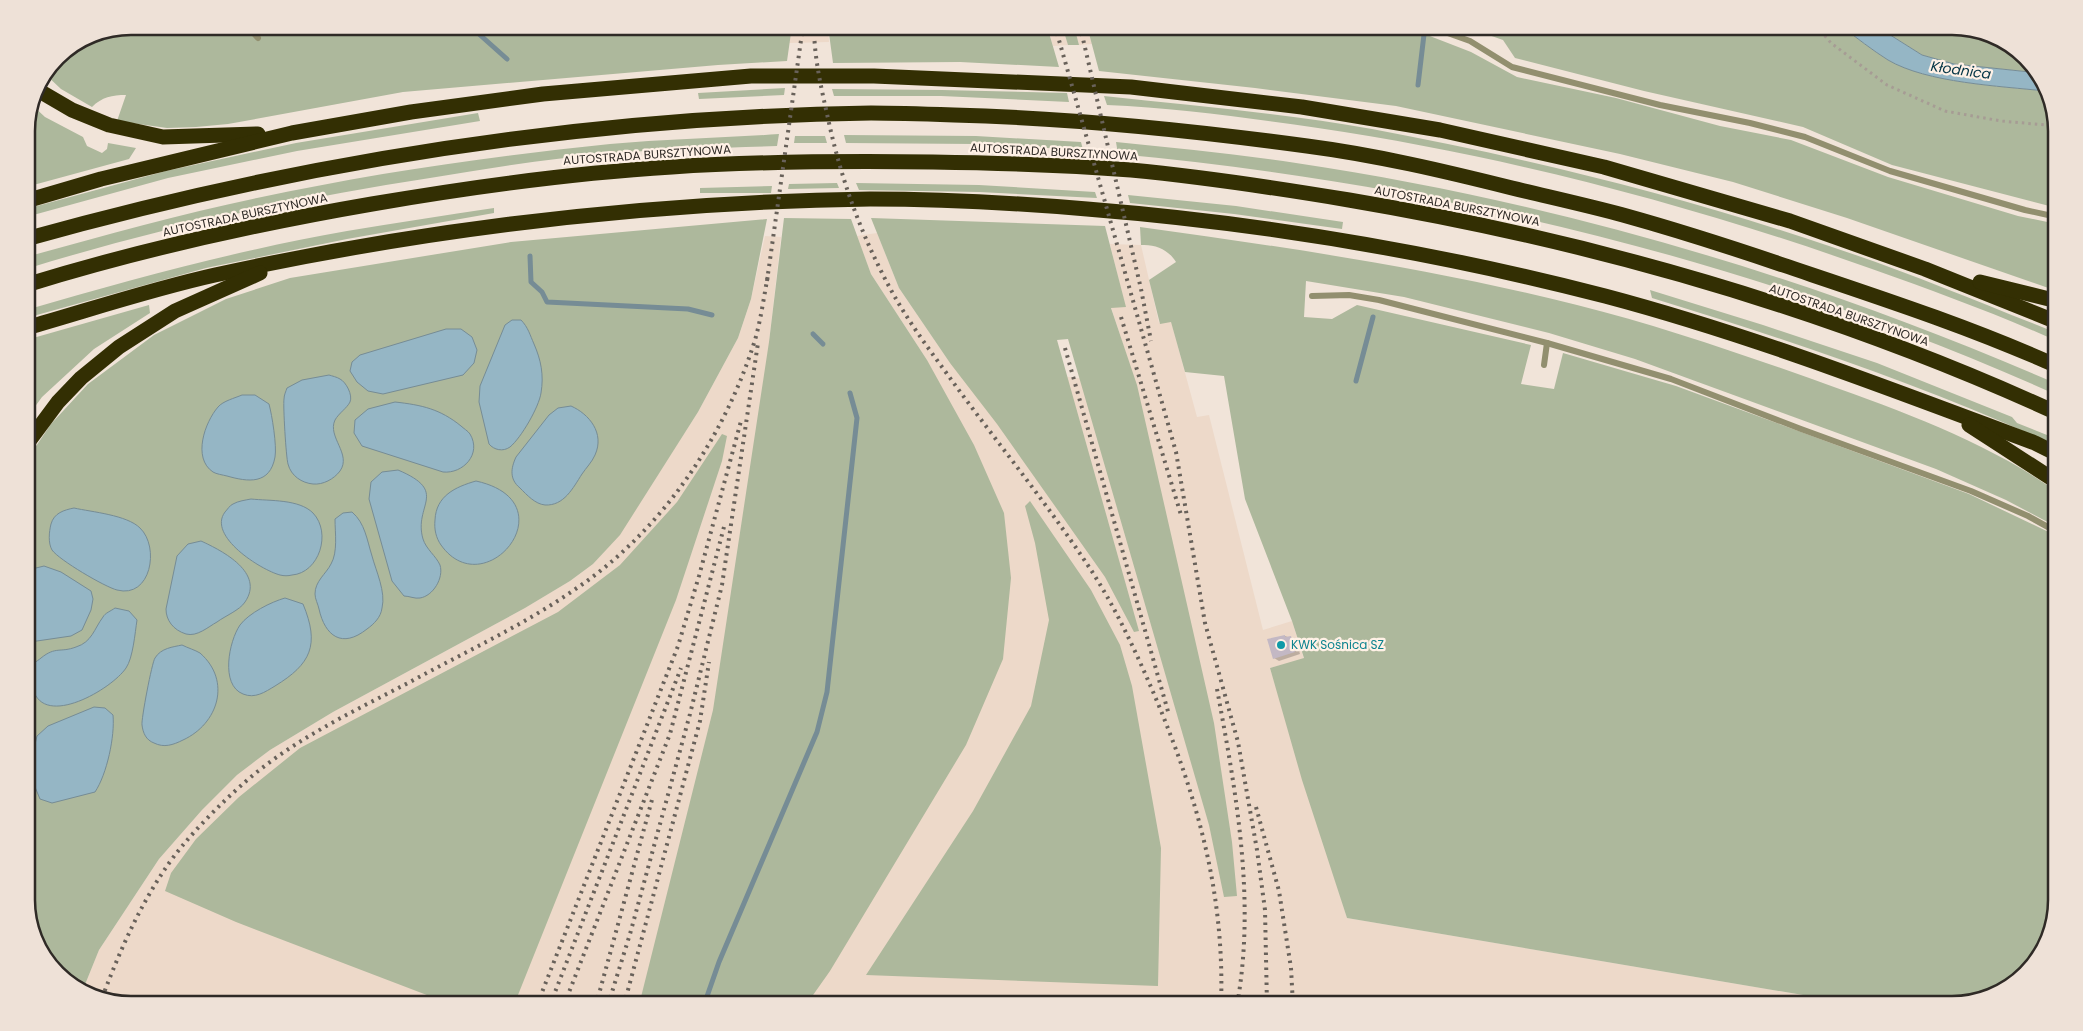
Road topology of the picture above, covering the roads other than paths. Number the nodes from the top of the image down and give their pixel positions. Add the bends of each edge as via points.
1 (255, 35) edge
2 (1453, 35) edge
3 (258, 38) dead end
4 (43, 93) edge
5 (292, 133) junction
6 (35, 197) edge
7 (2048, 215) edge
8 (35, 236) edge
9 (286, 262) junction
10 (1925, 269) junction
11 (35, 283) edge
12 (1312, 296) dead end
13 (2048, 299) edge
14 (2048, 318) edge
15 (35, 325) edge
16 (1548, 343) junction
17 (2048, 362) edge
18 (1544, 365) dead end
19 (1945, 409) junction
20 (2048, 409) edge
21 (35, 433) edge
22 (2048, 450) edge
23 (2048, 476) edge
24 (2048, 527) edge

1 - 3 lane
2 - 7 lane via 1470,41 1512,67 1805,137 1890,171
4 - 5 highway via 72,110 109,125 163,138
5 - 6 highway
5 - 10 highway via 543,94 751,76 883,77 1131,87 1302,107 1440,130 1595,165 1790,221
8 - 17 highway, AUTOSTRADA BURSZTYNOWA via 108,216 300,174 413,153 550,134 845,114 1010,116 1133,125 1311,146 1428,167 1624,215 1737,250 1964,328
9 - 15 highway via 211,276
9 - 19 highway via 416,237 536,221 740,204 873,199 1007,203 1133,213 1342,240 1551,283 1720,329
9 - 21 highway via 175,311 119,348 81,378
10 - 13 highway
10 - 14 highway
11 - 20 highway, AUTOSTRADA BURSZTYNOWA via 214,235 312,215 493,185 584,174 753,163 875,161 1072,166 1281,189 1419,212 1577,247 1651,266 1845,327
12 - 16 lane via 1349,295 1379,300
16 - 18 lane
16 - 24 lane via 1671,379 1971,491
19 - 22 highway
19 - 23 highway

